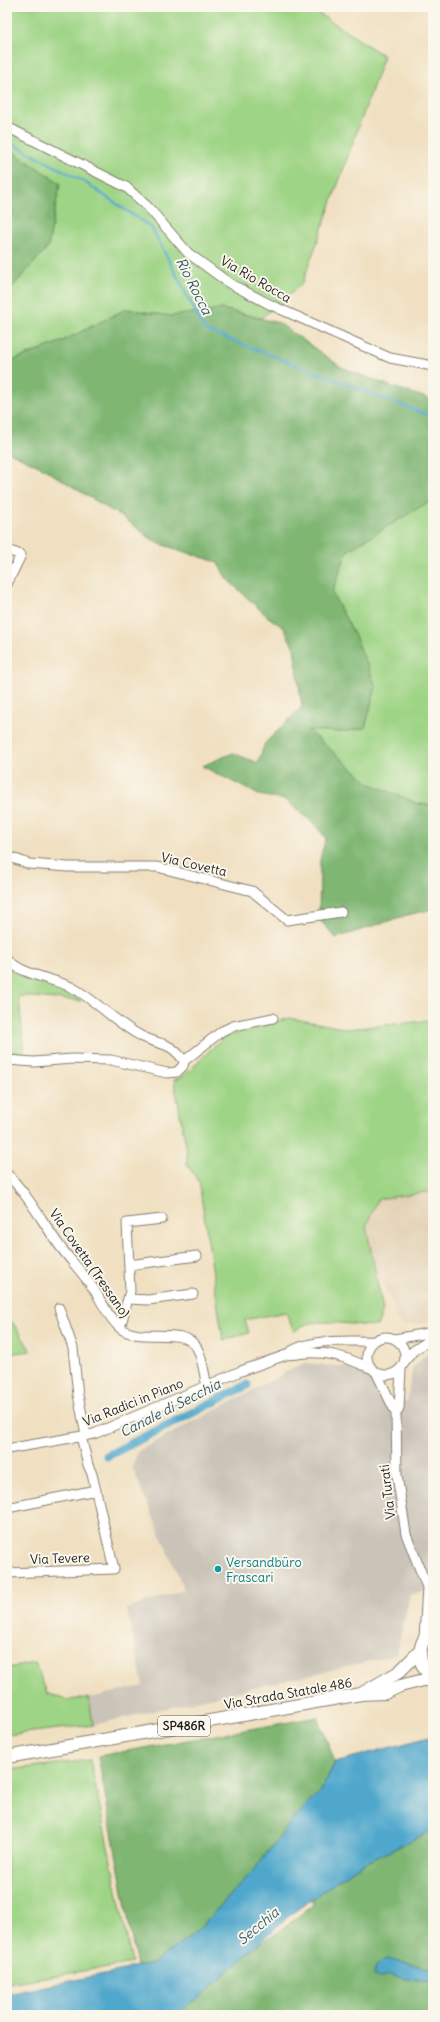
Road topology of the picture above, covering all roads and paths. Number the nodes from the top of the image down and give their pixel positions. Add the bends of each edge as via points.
1 (7, 127) edge
2 (433, 366) edge
3 (7, 550) edge
4 (7, 584) edge
5 (7, 856) edge
6 (341, 912) dead end
7 (7, 958) edge
8 (273, 1018) dead end
9 (7, 1060) edge
10 (184, 1061) junction
11 (7, 1174) edge
12 (162, 1219) dead end
13 (197, 1256) dead end
14 (129, 1264) junction
15 (193, 1294) dead end
16 (129, 1299) junction
17 (59, 1308) dead end
18 (120, 1328) junction
19 (433, 1332) edge
20 (433, 1338) edge
21 (395, 1339) junction
22 (374, 1341) junction
23 (286, 1355) junction
24 (402, 1366) junction
25 (374, 1371) junction
26 (206, 1387) junction
27 (396, 1413) junction
28 (84, 1436) junction
29 (7, 1449) edge
30 (96, 1490) junction
31 (7, 1508) edge
32 (7, 1573) edge
33 (427, 1587) junction
34 (433, 1595) edge
35 (433, 1629) edge
36 (422, 1645) junction
37 (433, 1679) edge
38 (361, 1694) junction
39 (7, 1757) edge

1 - 2 street, Via Rio Rocca via 126,187 148,207 188,253 230,283 271,305 383,355
3 - 4 street via 21,555
5 - 6 street, Via Covetta via 29,864 68,867 156,867 252,891 288,920
7 - 10 street via 23,969 74,988 141,1036 167,1044 178,1052
8 - 10 street via 222,1030
9 - 10 street via 111,1060 167,1073 177,1072
11 - 18 street, Via Covetta (Tressano) via 21,1188
12 - 14 street via 127,1223
13 - 14 street
14 - 16 street
15 - 16 street via 148,1300
16 - 18 street
17 - 28 street via 73,1348
18 - 26 street, Via Covetta (Tressano) via 130,1334 177,1336 188,1339 196,1346 200,1355
19 - 21 street
20 - 24 street via 413,1351
21 - 22 street via 385,1337
21 - 24 street via 404,1349
22 - 23 street, Via Radici in Piano via 329,1342 300,1347
22 - 25 street via 367,1351 368,1363
23 - 25 street, Via Radici in Piano via 316,1352 341,1357
23 - 26 street, Via Radici in Piano via 240,1371
24 - 25 street via 392,1375 382,1376
24 - 27 street, Via Turati via 399,1408
25 - 27 street, Via Turati
26 - 28 street, Via Radici in Piano
27 - 33 street, Via Turati via 397,1475 406,1534
28 - 29 street, Via Radici in Piano
28 - 30 street
30 - 31 street
30 - 32 street, Via Tevere via 114,1569
33 - 34 street
33 - 36 street
35 - 36 main road, SP486R
36 - 37 main road, SP486R via 421,1660
36 - 38 main road, SP486R via 399,1672
37 - 38 main road, SP486R via 400,1686 385,1693
38 - 39 main road, Via Strada Statale 486 / SP486R

